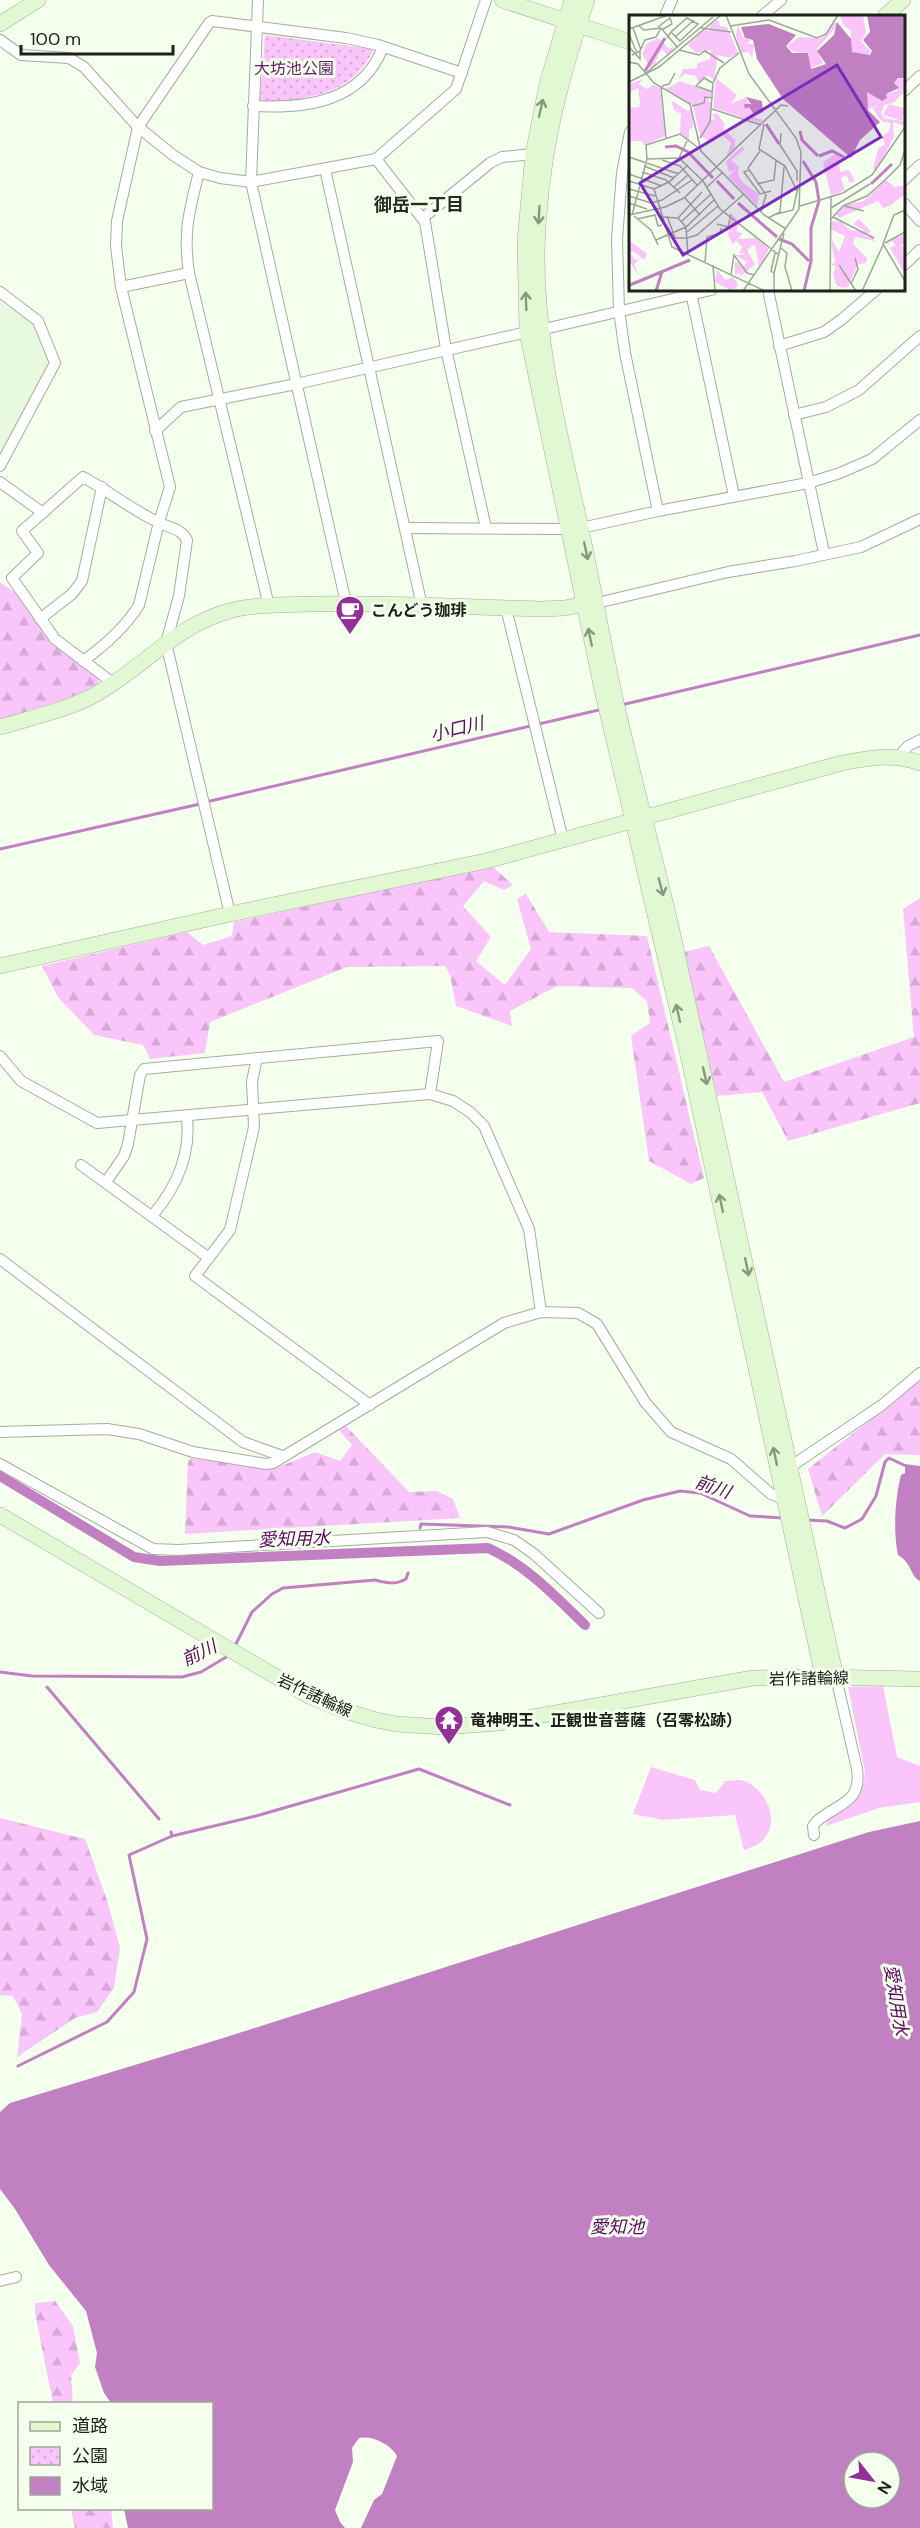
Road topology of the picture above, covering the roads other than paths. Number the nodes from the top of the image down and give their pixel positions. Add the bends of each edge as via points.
1 (38, 0) edge
2 (258, 0) edge
3 (486, 0) edge
4 (502, 0) edge
5 (572, 0) edge
6 (587, 0) edge
7 (672, 0) edge
8 (781, 0) edge
9 (903, 0) edge
10 (665, 15) edge
11 (763, 15) edge
12 (886, 15) edge
13 (572, 22) junction
14 (0, 24) edge
15 (256, 26) junction
16 (0, 40) edge
17 (629, 42) edge
18 (383, 47) junction
19 (462, 73) junction
20 (920, 76) edge
21 (905, 89) edge
22 (253, 106) junction
23 (138, 127) junction
24 (629, 137) edge
25 (533, 154) junction
26 (376, 159) junction
27 (920, 165) edge
28 (325, 169) junction
29 (199, 172) junction
30 (905, 178) edge
31 (251, 182) junction
32 (905, 205) edge
33 (424, 218) junction
34 (920, 222) edge
35 (920, 250) edge
36 (905, 263) edge
37 (189, 273) junction
38 (121, 287) junction
39 (704, 291) edge
40 (768, 291) edge
41 (875, 291) edge
42 (0, 292) edge
43 (691, 293) junction
44 (619, 310) junction
45 (533, 331) junction
46 (920, 336) edge
47 (780, 346) junction
48 (446, 349) junction
49 (369, 367) junction
50 (296, 384) junction
51 (220, 401) junction
52 (794, 415) junction
53 (920, 420) edge
54 (155, 431) junction
55 (0, 466) edge
56 (0, 482) edge
57 (808, 483) junction
58 (102, 488) junction
59 (734, 496) junction
60 (658, 511) junction
61 (43, 513) junction
62 (920, 519) edge
63 (159, 522) junction
64 (405, 528) junction
65 (486, 528) junction
66 (575, 528) junction
67 (824, 553) junction
68 (346, 603) junction
69 (590, 603) junction
70 (269, 606) junction
71 (422, 606) junction
72 (506, 608) junction
73 (40, 619) junction
74 (166, 643) junction
75 (82, 661) junction
76 (113, 683) junction
77 (0, 727) edge
78 (920, 740) edge
79 (898, 758) junction
80 (920, 763) edge
81 (637, 818) junction
82 (563, 840) junction
83 (230, 914) junction
84 (0, 966) edge
85 (0, 1056) edge
86 (257, 1058) junction
87 (430, 1094) junction
88 (253, 1108) junction
89 (187, 1117) junction
90 (130, 1122) junction
91 (81, 1165) dead end
92 (106, 1182) junction
93 (152, 1216) junction
94 (209, 1258) junction
95 (0, 1259) edge
96 (541, 1312) junction
97 (920, 1373) edge
98 (370, 1405) junction
99 (0, 1432) edge
100 (282, 1456) junction
101 (0, 1464) edge
102 (790, 1467) junction
103 (784, 1499) junction
104 (0, 1515) edge
105 (599, 1613) dead end
106 (830, 1677) junction
107 (920, 1679) edge
108 (814, 1835) dead end
109 (16, 2277) dead end
110 (0, 2281) edge

1 - 14 street
2 - 15 street
3 - 19 street
4 - 13 street
5 - 13 street
6 - 13 street
7 - 10 street
8 - 11 street
9 - 12 street
13 - 17 street
25 -> 13 street via 547,84
13 -> 45 street via 544,157
15 - 18 street
15 - 22 street
15 - 23 street via 209,23
16 - 23 street via 21,55 75,61
18 - 19 street
18 - 22 street via 365,78 345,93 310,103
19 - 26 street via 452,94
20 - 21 street
22 - 31 street
23 - 29 street
23 - 38 street via 117,227
24 - 44 street via 616,239
25 - 33 street via 502,157 490,163
45 -> 25 street via 525,241
26 - 28 street
26 - 33 street
27 - 30 street
28 - 31 street
28 - 49 street
29 - 31 street
29 - 37 street via 186,227
31 - 50 street
32 - 34 street
33 - 48 street
35 - 36 street
37 - 38 street
37 - 51 street
38 - 54 street
39 - 43 street
40 - 47 street
41 - 47 street via 824,332
42 - 55 street via 42,326 55,363
43 - 44 street
43 - 59 street
44 - 45 street
44 - 60 street
45 - 48 street
45 - 66 street
46 - 52 street via 859,390 826,407
47 - 52 street
48 - 49 street
48 - 65 street
49 - 50 street
49 - 64 street
50 - 51 street
50 - 68 street
51 - 54 street via 181,407
51 - 70 street
52 - 57 street
53 - 57 street via 872,459
54 - 63 street via 170,487
56 - 61 street
57 - 59 street
57 - 67 street
58 - 61 street via 83,477
58 - 63 street
58 - 73 street via 82,581
59 - 60 street
60 - 66 street
61 - 73 street via 22,531 38,553 12,578
62 - 67 street via 861,546
63 - 74 street via 178,530 187,540 179,596
63 - 75 street via 139,605 110,639
64 - 65 street
64 - 71 street
65 - 66 street
66 - 69 street
67 - 69 street
68 - 70 street
68 - 71 street
69 - 72 street via 565,608
69 - 81 street
70 - 74 street via 229,611
71 - 72 street
72 - 82 street
73 - 75 street via 55,639
74 - 76 street
74 - 83 street
75 - 76 street
76 - 77 street via 72,705
78 - 79 street
79 - 80 street
79 - 81 street via 842,763
81 - 82 street
81 -> 102 street via 673,933
103 -> 81 street
82 - 83 street via 486,861
83 - 84 street
85 - 90 street via 32,1089 97,1123
86 - 87 street via 438,1041
86 - 88 street via 252,1081
86 - 90 street via 144,1069
87 - 88 street
87 - 96 street via 453,1101 484,1126 529,1229
88 - 89 street
88 - 94 street via 254,1127 230,1230
89 - 90 street
89 - 93 street via 187,1152 182,1169
90 - 92 street via 124,1156
91 - 92 street
92 - 93 street
93 - 94 street
94 - 98 street via 195,1276
95 - 100 street via 243,1442
96 - 98 street via 504,1323
96 - 103 street via 578,1313 597,1324 659,1421 684,1439 731,1459 771,1494
97 - 102 street via 882,1405
98 - 100 street
99 - 100 street via 107,1429 139,1434 193,1452 266,1464
101 - 105 street via 153,1549 487,1532 514,1540 534,1554
102 - 106 street
103 - 106 street
104 - 106 street, 岩作諸輪線 via 298,1690 342,1710 396,1724 444,1727 499,1723 753,1678
106 - 107 street, 岩作諸輪線
106 - 108 street via 858,1783 850,1799 816,1822
109 - 110 street

